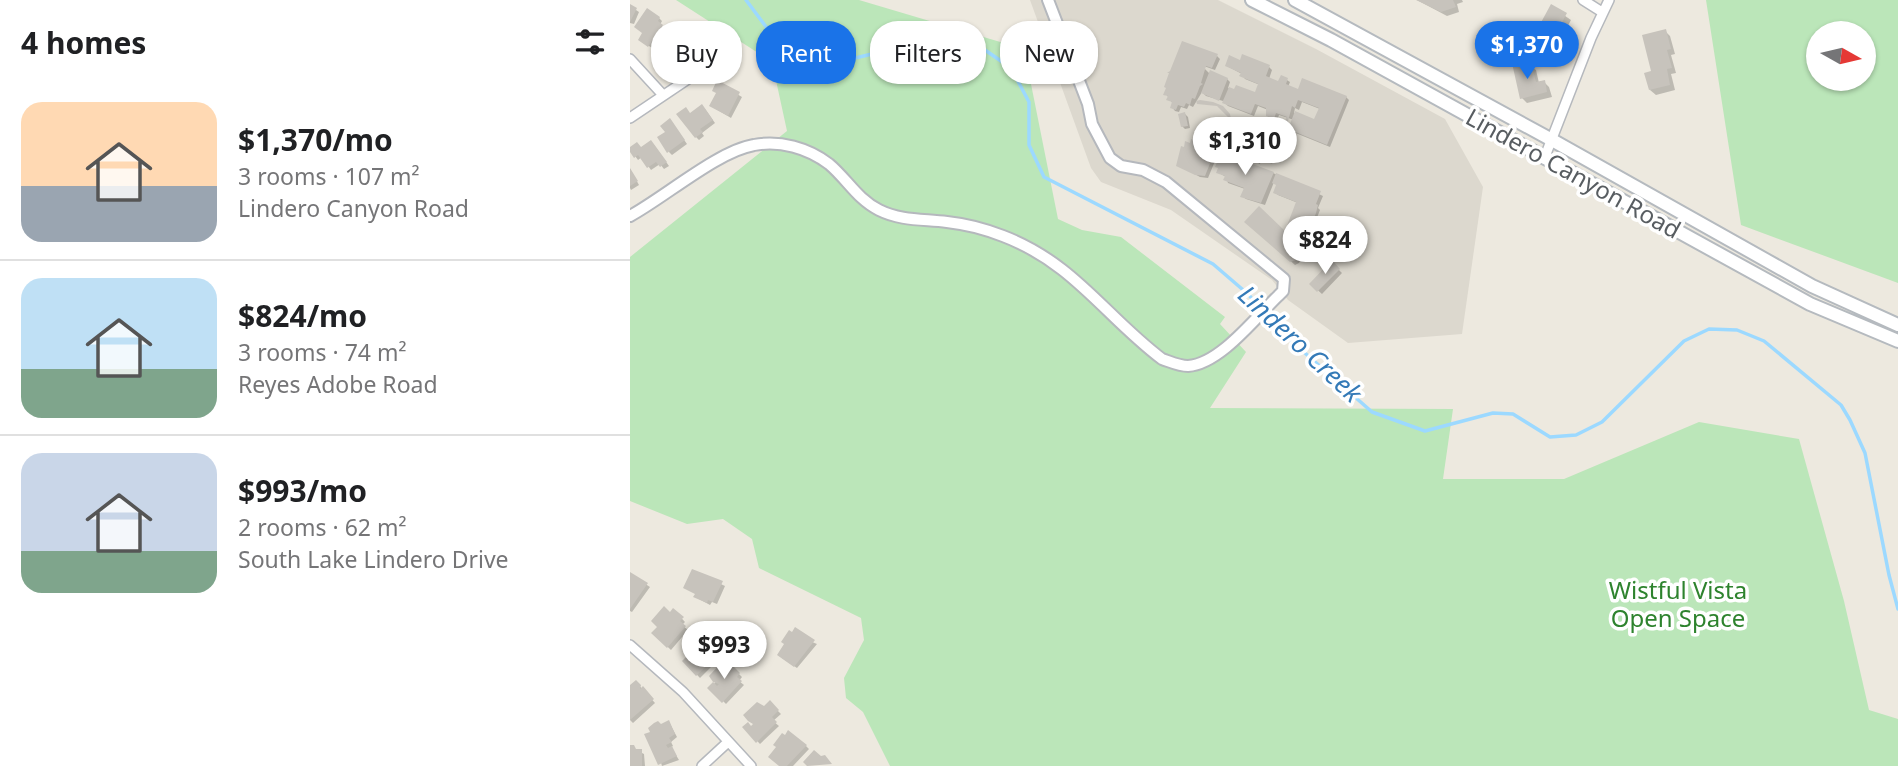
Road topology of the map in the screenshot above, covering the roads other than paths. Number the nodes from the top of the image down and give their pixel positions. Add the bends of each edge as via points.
1 (1048, 0) edge
2 (1252, 0) edge
3 (1295, 0) edge
4 (1583, 0) edge
5 (1609, 0) edge
6 (1602, 12) junction
7 (630, 59) edge
8 (680, 84) edge
9 (663, 95) junction
10 (630, 118) edge
11 (1552, 140) junction
12 (1544, 159) junction
13 (630, 216) edge
14 (1898, 325) edge
15 (1898, 341) edge
16 (630, 645) edge
17 (728, 742) junction
18 (702, 766) edge
19 (751, 766) edge

1 - 13 street via 1092,124 1110,158 1166,182 1281,275 1285,284 1219,354 1202,363 1175,365 1149,349 1082,284 1024,244 975,227 893,216 862,200 830,165 794,146 774,143 733,151
2 - 12 main road, Lindero Canyon Road
3 - 11 main road, Lindero Canyon Road
4 - 6 street
5 - 6 street
6 - 11 street
7 - 9 street
8 - 9 street
9 - 10 street
11 - 12 street
11 - 14 main road, Lindero Canyon Road via 1812,286
12 - 15 main road, Lindero Canyon Road via 1810,304
16 - 17 street via 683,692
17 - 18 street
17 - 19 street

